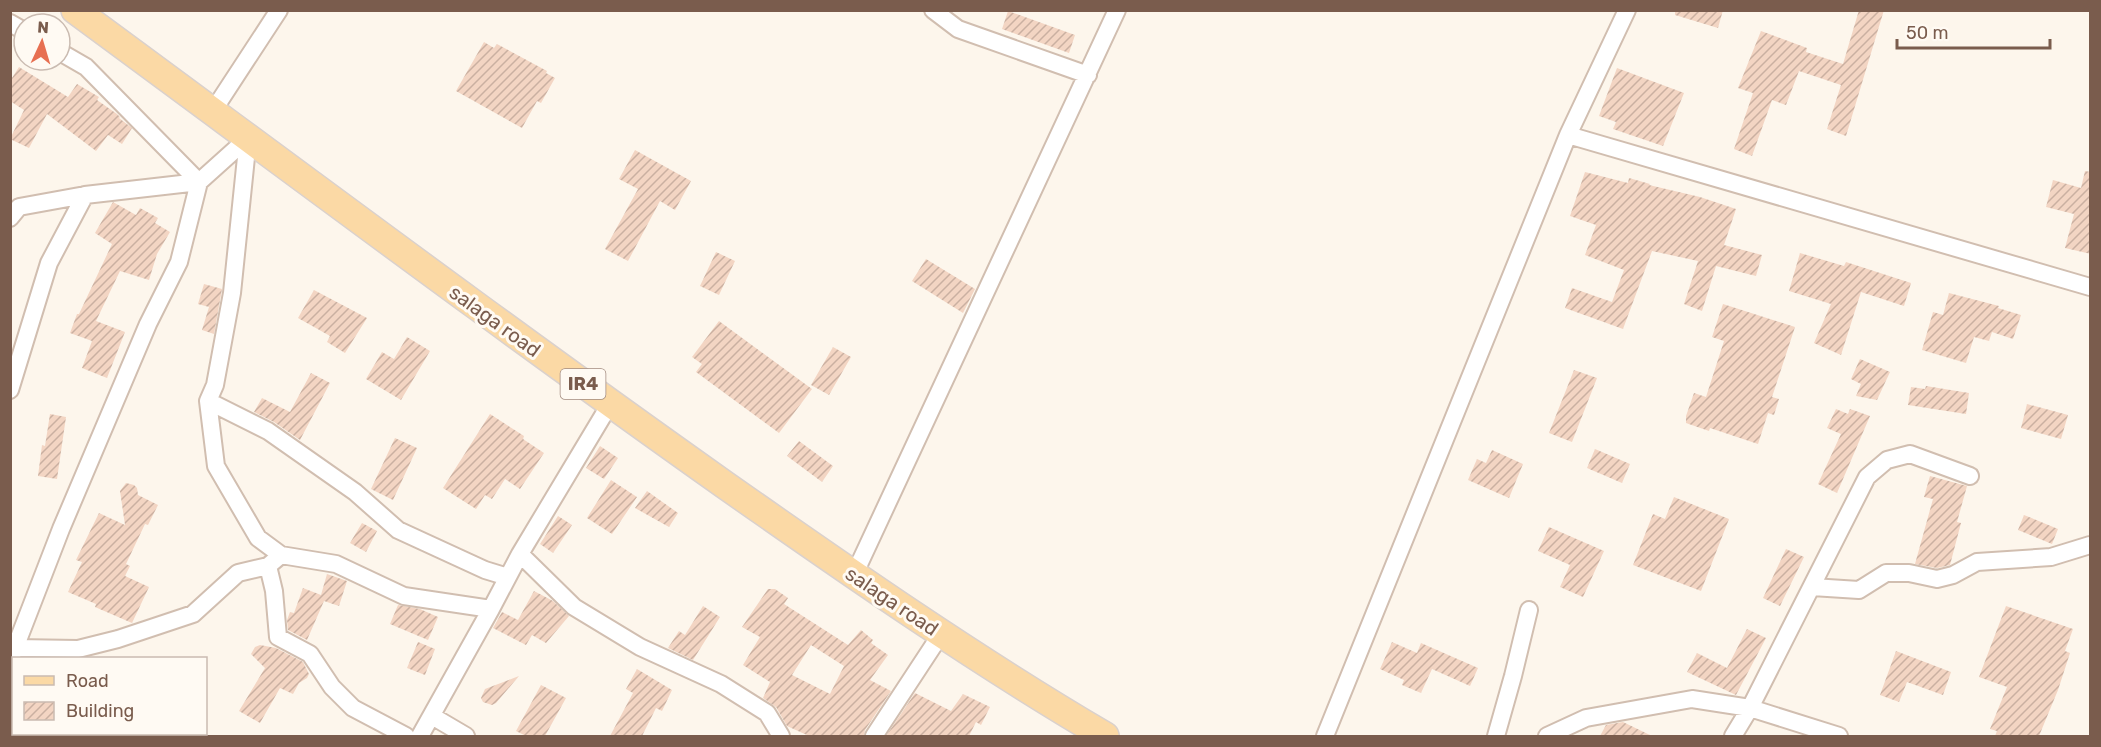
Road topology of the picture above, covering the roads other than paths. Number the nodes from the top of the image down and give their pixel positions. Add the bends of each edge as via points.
1 (75, 10) edge
2 (279, 10) edge
3 (933, 10) edge
4 (955, 10) edge
5 (1117, 10) edge
6 (1627, 10) edge
7 (958, 29) junction
8 (72, 59) edge
9 (1088, 75) junction
10 (213, 111) junction
11 (1568, 135) junction
12 (248, 138) junction
13 (199, 182) junction
14 (85, 195) junction
15 (10, 218) edge
16 (2091, 287) edge
17 (10, 390) edge
18 (208, 401) junction
19 (610, 404) junction
20 (1970, 476) dead end
21 (2091, 546) edge
22 (520, 554) junction
23 (274, 560) junction
24 (854, 575) junction
25 (508, 577) junction
26 (1812, 587) junction
27 (492, 609) junction
28 (1529, 610) dead end
29 (941, 634) junction
30 (12, 650) edge
31 (1750, 708) junction
32 (432, 716) junction
33 (1089, 732) edge
34 (406, 736) edge
35 (420, 736) edge
36 (466, 736) edge
37 (781, 736) edge
38 (874, 736) edge
39 (1324, 736) edge
40 (1496, 736) edge
41 (1547, 736) edge
42 (1732, 736) edge
43 (1839, 736) edge

1 - 10 main road, salaga road / IR4
2 - 10 street
3 - 7 street
4 - 7 street
5 - 9 street
6 - 11 street
7 - 9 street
8 - 13 street via 86,67
9 - 24 street
10 - 12 main road, salaga road / IR4
11 - 16 street
11 - 39 street
12 - 13 street
12 - 18 street via 232,292 215,385
12 - 19 main road, salaga road / IR4
13 - 14 street
13 - 30 street via 178,262 148,324
14 - 15 street via 19,207
14 - 17 street via 49,263
18 - 23 street via 216,466
18 - 25 street via 268,431 355,492 398,530
19 - 22 street
19 - 24 main road, salaga road / IR4
20 - 26 street via 1910,454 1887,460 1867,477
21 - 26 street via 2051,557 1977,562 1937,579 1886,573 1859,590
22 - 25 street
22 - 37 street via 574,607 640,647 721,684 767,713
23 - 27 street via 336,564 404,596
23 - 30 street via 238,573 194,614 78,649
23 - 34 street via 278,637 310,654 332,687 353,708
24 - 29 main road, salaga road / IR4
25 - 27 street
26 - 31 street
27 - 32 street
28 - 40 street
29 - 33 main road, salaga road / IR4
29 - 38 street
31 - 41 street via 1692,699 1586,718
31 - 42 street
31 - 43 street
32 - 35 street
32 - 36 street

